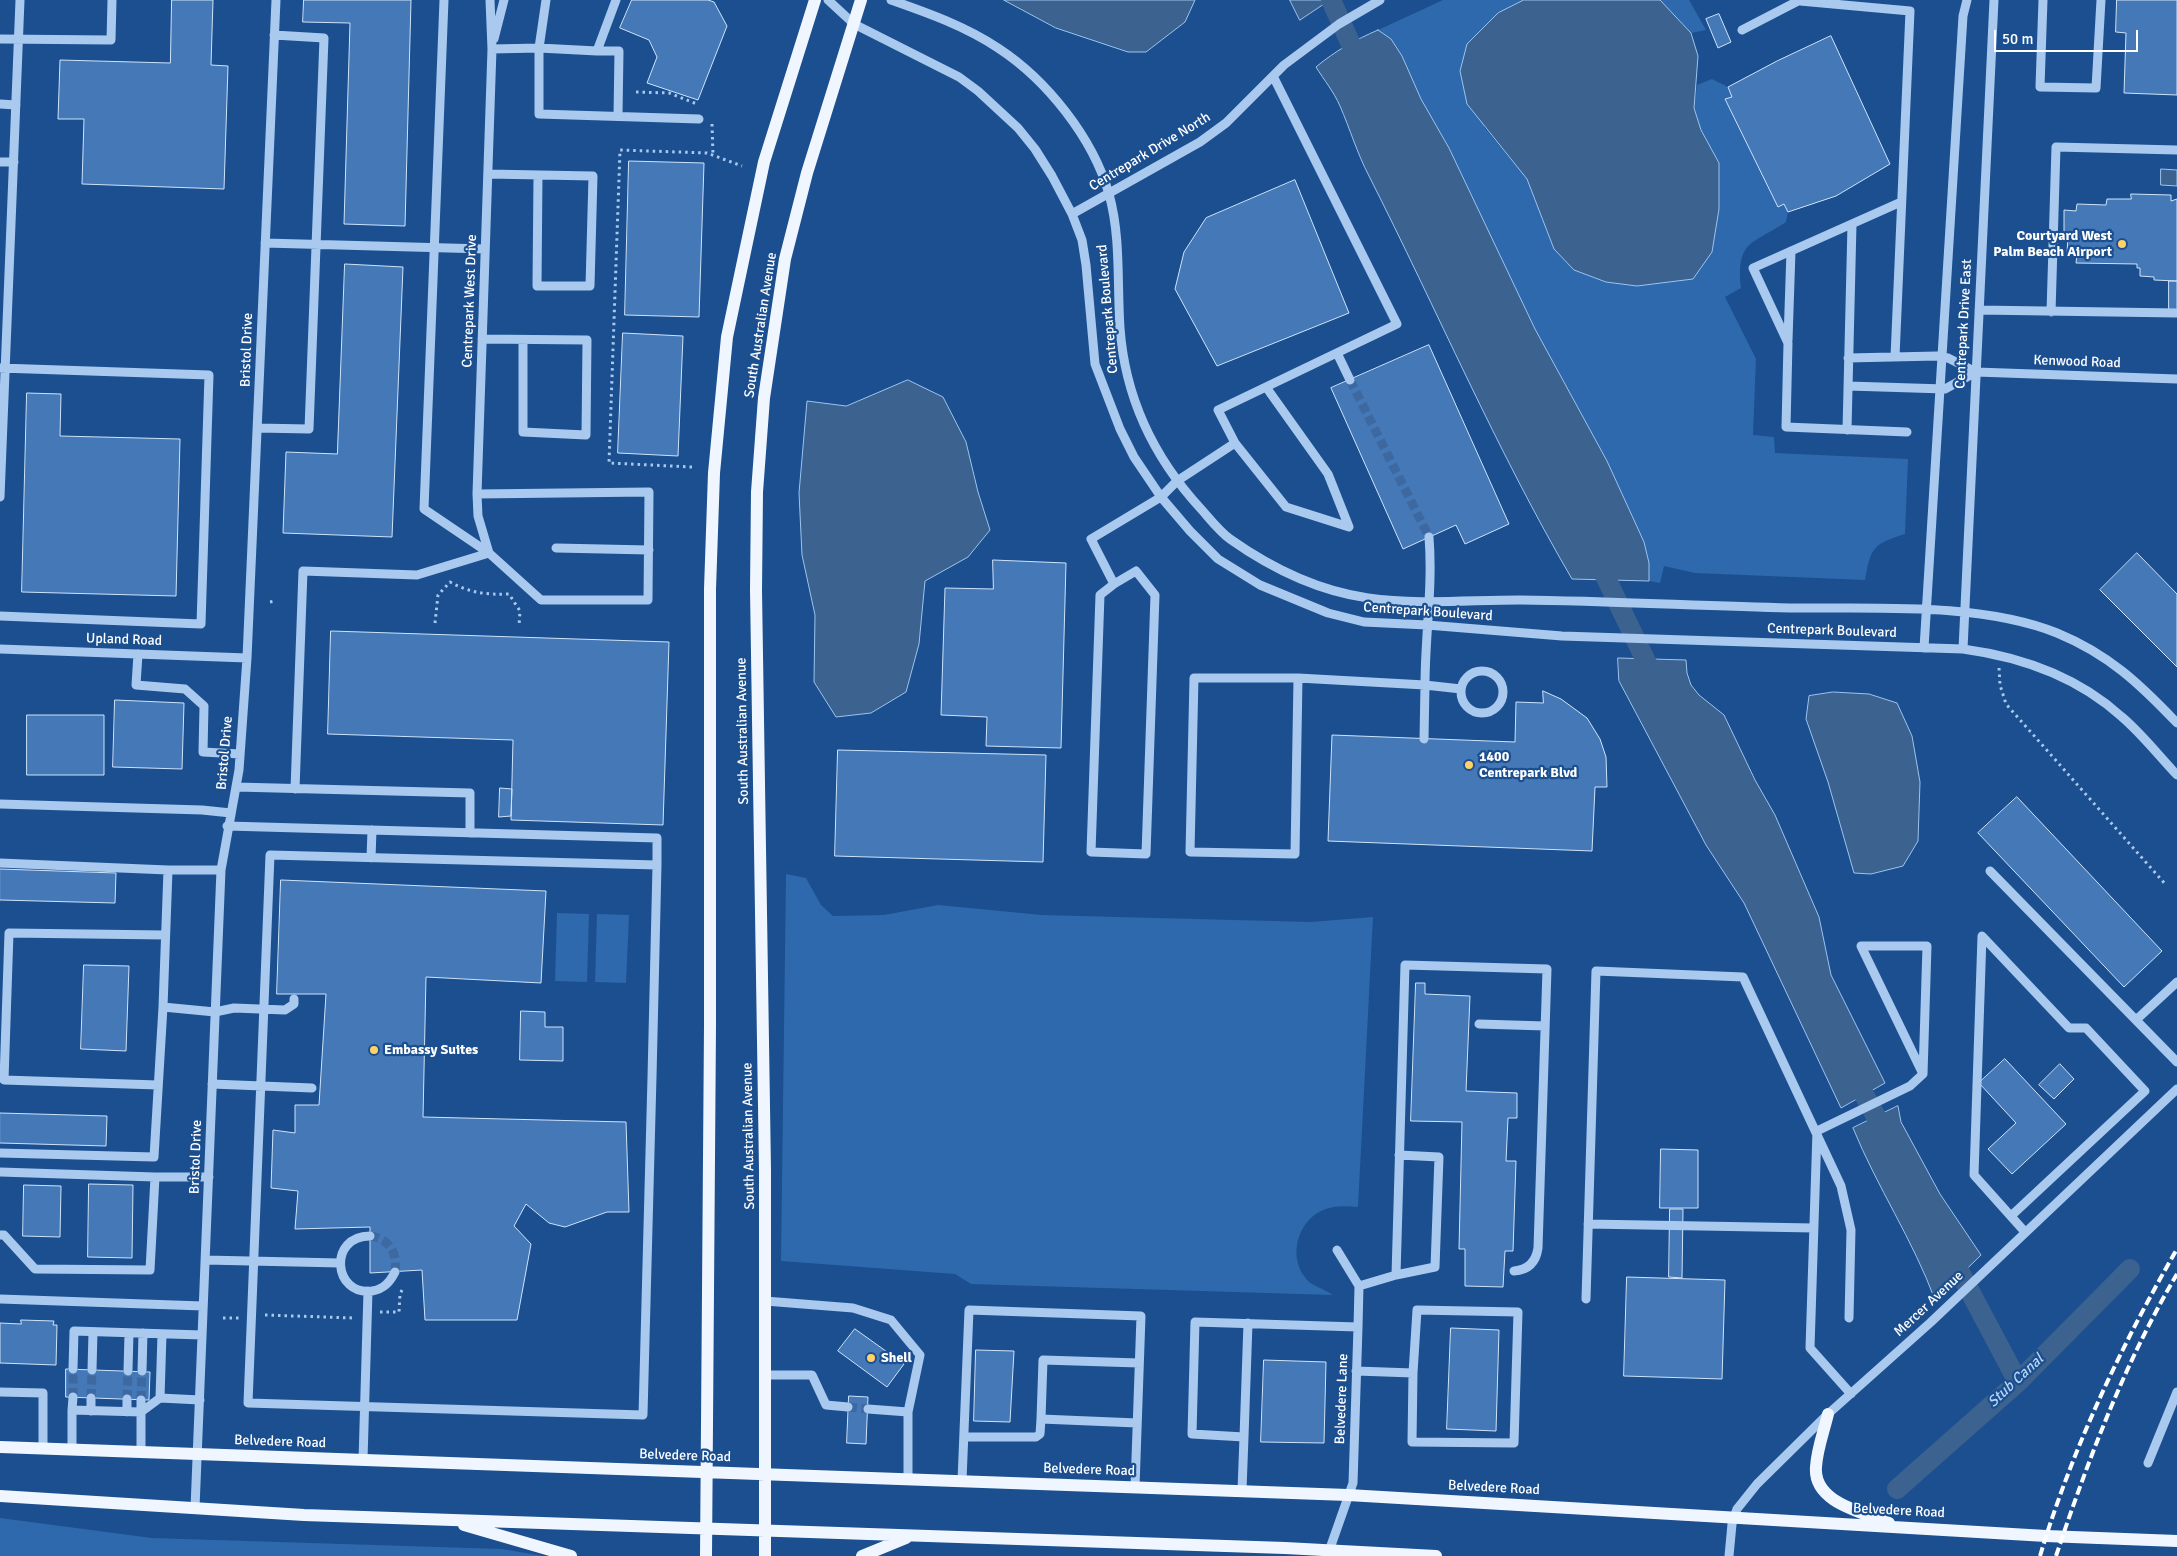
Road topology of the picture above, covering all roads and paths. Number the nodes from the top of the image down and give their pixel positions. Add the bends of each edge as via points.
1 (20, 0) edge
2 (112, 0) edge
3 (276, 0) edge
4 (444, 0) edge
5 (490, 0) edge
6 (504, 0) edge
7 (546, 0) edge
8 (616, 0) edge
9 (815, 0) edge
10 (828, 0) edge
11 (862, 0) edge
12 (891, 0) edge
13 (1380, 0) edge
14 (1967, 0) edge
15 (1994, 0) edge
16 (2043, 0) edge
17 (2101, 0) edge
18 (1800, 1) edge
19 (854, 24) junction
20 (1742, 30) dead end
21 (274, 36) junction
22 (0, 39) edge
23 (19, 39) junction
24 (539, 48) junction
25 (492, 49) junction
26 (597, 51) junction
27 (1273, 76) junction
28 (0, 104) edge
29 (16, 104) junction
30 (618, 116) junction
31 (699, 118) dead end
32 (2177, 150) edge
33 (0, 162) edge
34 (14, 162) junction
35 (742, 166) dead end
36 (488, 174) junction
37 (538, 175) junction
38 (1109, 193) junction
39 (1901, 202) junction
40 (1072, 214) junction
41 (1852, 224) junction
42 (266, 243) junction
43 (316, 244) junction
44 (434, 248) junction
45 (485, 249) junction
46 (1791, 251) junction
47 (1979, 310) junction
48 (2051, 312) junction
49 (2177, 312) edge
50 (4, 320) edge
51 (482, 340) junction
52 (522, 340) junction
53 (1788, 343) junction
54 (1336, 352) junction
55 (1895, 357) junction
56 (1941, 357) junction
57 (1848, 358) junction
58 (3, 368) edge
59 (1976, 372) junction
60 (2177, 379) edge
61 (1350, 380) tunnel mouth
62 (1848, 386) junction
63 (1266, 387) junction
64 (1940, 390) junction
65 (258, 428) junction
66 (1847, 430) junction
67 (1907, 432) dead end
68 (1235, 443) junction
69 (692, 467) dead end
70 (1177, 481) junction
71 (477, 494) junction
72 (0, 497) edge
73 (1161, 497) junction
74 (1429, 537) tunnel mouth
75 (556, 548) dead end
76 (649, 550) junction
77 (489, 553) junction
78 (1114, 584) junction
79 (1430, 600) junction
80 (275, 601) dead end
81 (270, 602) dead end
82 (1927, 610) junction
83 (1965, 611) junction
84 (0, 616) edge
85 (435, 623) dead end
86 (1427, 625) junction
87 (519, 626) dead end
88 (1924, 648) junction
89 (0, 649) edge
90 (1963, 650) junction
91 (138, 654) junction
92 (1998, 655) junction
93 (247, 658) junction
94 (1298, 678) junction
95 (1425, 686) junction
96 (1461, 689) junction
97 (2177, 723) edge
98 (1424, 739) dead end
99 (240, 754) junction
100 (2177, 775) edge
101 (236, 787) junction
102 (295, 789) junction
103 (0, 804) edge
104 (231, 813) junction
105 (228, 826) junction
106 (372, 830) junction
107 (470, 833) junction
108 (371, 858) junction
109 (0, 863) edge
110 (657, 865) junction
111 (168, 870) junction
112 (221, 870) junction
113 (1990, 871) dead end
114 (2166, 885) dead end
115 (165, 935) junction
116 (2177, 982) edge
117 (294, 999) dead end
118 (163, 1007) junction
119 (264, 1009) junction
120 (215, 1012) junction
121 (2136, 1020) junction
122 (1479, 1024) dead end
123 (1545, 1026) junction
124 (2177, 1062) edge
125 (1923, 1074) junction
126 (212, 1084) junction
127 (158, 1085) junction
128 (261, 1087) junction
129 (312, 1088) dead end
130 (2177, 1089) edge
131 (1816, 1131) junction
132 (0, 1153) edge
133 (1399, 1155) junction
134 (0, 1172) edge
135 (154, 1177) junction
136 (209, 1177) junction
137 (2011, 1216) junction
138 (1588, 1224) junction
139 (1814, 1228) junction
140 (2025, 1232) junction
141 (0, 1235) edge
142 (370, 1236) dead end
143 (1337, 1250) dead end
144 (205, 1260) junction
145 (254, 1261) junction
146 (340, 1263) junction
147 (1514, 1271) dead end
148 (395, 1272) dead end
149 (1396, 1275) junction
150 (404, 1285) dead end
151 (1359, 1286) junction
152 (368, 1291) junction
153 (0, 1299) edge
154 (1586, 1300) dead end
155 (765, 1301) junction
156 (204, 1306) junction
157 (367, 1315) junction
158 (252, 1317) junction
159 (223, 1318) dead end
160 (1849, 1318) dead end
161 (1248, 1323) junction
162 (1358, 1326) junction
163 (93, 1332) junction
164 (129, 1333) junction
165 (143, 1333) junction
166 (162, 1334) junction
167 (202, 1335) junction
168 (1139, 1363) junction
169 (73, 1369) tunnel mouth
170 (92, 1370) tunnel mouth
171 (128, 1371) tunnel mouth
172 (142, 1371) tunnel mouth
173 (1356, 1371) junction
174 (1413, 1373) junction
175 (765, 1375) junction
176 (0, 1392) edge
177 (2177, 1392) edge
178 (1851, 1394) junction
179 (73, 1397) tunnel mouth
180 (91, 1398) tunnel mouth
181 (160, 1398) junction
182 (127, 1399) tunnel mouth
183 (141, 1400) tunnel mouth
184 (200, 1400) junction
185 (365, 1406) junction
186 (848, 1407) tunnel mouth
187 (868, 1409) tunnel mouth
188 (72, 1410) junction
189 (91, 1411) junction
190 (126, 1412) junction
191 (140, 1412) junction
192 (908, 1412) junction
193 (1828, 1414) junction
194 (1042, 1418) junction
195 (1137, 1423) junction
196 (964, 1437) junction
197 (1244, 1437) junction
198 (0, 1447) edge
199 (43, 1449) junction
200 (72, 1450) junction
201 (141, 1452) junction
202 (198, 1454) junction
203 (363, 1460) junction
204 (2148, 1463) dead end
205 (707, 1472) junction
206 (765, 1474) junction
207 (908, 1478) junction
208 (962, 1480) junction
209 (1135, 1487) junction
210 (1242, 1490) junction
211 (1348, 1495) junction
212 (0, 1496) edge
213 (195, 1508) junction
214 (1734, 1517) junction
215 (442, 1519) junction
216 (1898, 1526) junction
217 (707, 1529) junction
218 (765, 1530) junction
219 (912, 1535) junction
220 (2177, 1541) edge
221 (1328, 1553) edge
222 (1397, 1555) edge
223 (571, 1556) edge
224 (706, 1556) edge
225 (765, 1556) edge
226 (862, 1556) edge
227 (1436, 1556) edge
228 (1729, 1556) edge

1 - 23 street
2 - 23 street via 111,40
3 - 21 street, Bristol Drive
4 - 44 street
5 - 25 street, Centrepark West Drive
6 - 25 street, Centrepark West Drive
7 - 24 street
8 - 26 street
9 - 205 main road, South Australian Avenue via 764,162 748,237 727,337 714,474 710,589
10 - 19 street, Centrepark Boulevard
11 - 19 main road, South Australian Avenue
12 - 38 street, Centrepark Boulevard via 970,32 1026,71 1071,118 1091,149
13 - 27 street, Centrepark Drive North via 1338,24
14 - 56 street, Centrepark Drive East via 1963,16
15 - 47 street, Centrepark Drive East
16 - 17 street via 2040,87 2087,88 2096,88
18 - 20 street
18 - 39 street via 1910,11
19 - 40 street, Centrepark Boulevard via 958,77 998,108 1036,149
19 - 155 main road, South Australian Avenue via 807,173 785,259 764,398 757,492
21 - 42 street, Bristol Drive
21 - 43 street via 324,38
22 - 23 street
23 - 29 street
24 - 25 street
24 - 26 street
24 - 30 street via 539,114
25 - 36 street, Centrepark West Drive
26 - 30 street via 620,51
27 - 38 street, Centrepark Drive North via 1226,123 1200,142
27 - 54 street via 1397,324
28 - 29 street
29 - 34 street
30 - 31 street
32 - 48 street via 2056,147
33 - 34 street
34 - 50 street
35 - 69 path via 707,153 620,150 609,463
36 - 37 street
36 - 45 street, Centrepark West Drive
37 - 37 street via 593,176 590,286 537,286
38 - 40 street, Centrepark Drive North
38 - 70 street, Centrepark Boulevard via 1115,229 1120,327 1128,379 1136,407 1152,441
39 - 41 street
39 - 55 street
40 - 73 street, Centrepark Boulevard via 1082,240 1086,265 1095,364 1120,429
41 - 46 street
41 - 57 street
42 - 43 street
42 - 65 street, Bristol Drive
43 - 44 street
43 - 65 street via 309,429
44 - 45 street
44 - 77 street via 424,509
45 - 51 street, Centrepark West Drive
46 - 53 street
46 - 53 street via 1752,268
47 - 48 street
47 - 59 street, Centrepark Drive East
48 - 49 street
50 - 58 street
51 - 52 street
51 - 71 street, Centrepark West Drive
52 - 52 street via 586,340 586,435 522,432
53 - 66 street via 1786,427
54 - 61 street
54 - 63 street
55 - 56 street
55 - 57 street
56 - 59 street
56 - 64 street, Centrepark Drive East
57 - 62 street
58 - 72 street
58 - 84 street via 209,375 202,624
59 - 60 street, Kenwood Road
59 - 64 street
59 - 83 street, Centrepark Drive East
62 - 64 street
62 - 66 street
63 - 68 street via 1218,410
63 - 68 street via 1328,474 1349,527 1286,507
64 - 82 street, Centrepark Drive East
65 - 93 street, Bristol Drive
66 - 67 street
68 - 70 street
70 - 73 street
70 - 79 street, Centrepark Boulevard via 1227,537 1289,574 1367,598
71 - 76 street via 649,492
71 - 77 street, Centrepark West Drive via 478,516
73 - 78 street via 1091,539
73 - 86 street, Centrepark Boulevard via 1218,559 1260,585 1328,613 1364,622
74 - 79 street
75 - 76 street
76 - 77 street via 648,600 541,600
77 - 102 street via 417,575 303,571
78 - 78 street via 1100,595 1091,852 1146,854 1155,595 1136,571
79 - 82 street, Centrepark Boulevard via 1556,600
79 - 86 street
80 - 81 path
82 - 83 street, Centrepark Boulevard
82 - 88 street, Centrepark Drive East
83 - 90 street, Centrepark Drive East
83 - 97 street, Centrepark Boulevard via 2037,626 2084,645 2113,662 2140,684
85 - 87 path via 438,595 450,582 464,590 488,595 509,594 520,611
86 - 88 street, Centrepark Boulevard via 1562,636
86 - 95 street
88 - 90 street, Centrepark Boulevard
89 - 91 street, Upland Road
90 - 92 street, Centrepark Boulevard
91 - 93 street, Upland Road
91 - 99 street via 136,686 185,689 204,706 203,752
92 - 100 street, Centrepark Boulevard via 2036,665 2067,678 2096,696 2123,717
92 - 114 path via 2000,685 2006,704
93 - 99 street, Bristol Drive
94 - 94 street via 1194,678 1190,852 1295,854
94 - 95 street
95 - 96 street
95 - 98 street
96 - 96 street via 1468,676 1487,671 1499,678 1504,691 1495,709 1482,713 1468,708
99 - 101 street, Bristol Drive
101 - 102 street
101 - 104 street, Bristol Drive
102 - 107 street via 470,793
103 - 104 street
104 - 105 street, Bristol Drive
105 - 106 street
105 - 112 street, Bristol Drive
106 - 107 street
106 - 108 street
107 - 110 street via 658,838
108 - 110 street
108 - 119 street via 270,855
109 - 111 street
110 - 185 street via 643,1415
111 - 112 street
111 - 115 street
112 - 120 street, Bristol Drive
113 - 121 street
115 - 118 street
115 - 127 street via 9,933 4,1080
116 - 121 street
117 - 119 street via 294,1004 286,1010
118 - 120 street
118 - 127 street
119 - 120 street via 234,1008
119 - 128 street
120 - 126 street, Bristol Drive
121 - 124 street
122 - 123 street
123 - 133 street via 1547,969 1405,965
123 - 147 street via 1537,1255 1528,1267
125 - 125 street via 1928,946 1862,946 1882,988
125 - 131 street via 1895,1094
126 - 128 street
126 - 136 street, Bristol Drive
127 - 132 street via 154,1156
128 - 129 street
128 - 145 street
130 - 140 street, Mercer Avenue
131 - 138 street via 1743,977 1596,971
131 - 139 street
131 - 160 street via 1841,1186 1851,1230
133 - 149 street
133 - 149 street via 1439,1156 1435,1267
134 - 135 street
135 - 136 street
135 - 141 street via 150,1270 35,1269 4,1235
136 - 144 street, Bristol Drive
137 - 137 street via 1974,1175 1982,936 2069,1028 2086,1028 2145,1091
137 - 140 street
138 - 139 street
138 - 154 street
139 - 178 street via 1810,1348
140 - 178 street, Mercer Avenue
142 - 146 street via 352,1241 341,1255
143 - 151 street
144 - 145 street
144 - 156 street, Bristol Drive
145 - 146 street
145 - 158 street
146 - 152 street via 345,1280 359,1290
148 - 152 street via 384,1286
149 - 151 street
150 - 157 path via 399,1312
151 - 162 street, Belvedere Lane
152 - 157 street
153 - 156 street
155 - 175 main road, South Australian Avenue
155 - 192 street via 853,1308 891,1320 920,1354
156 - 167 street, Bristol Drive
157 - 158 path via 353,1318
157 - 185 street
158 - 159 path
158 - 185 street via 248,1403
161 - 162 street
161 - 197 street
161 - 197 street via 1195,1322 1192,1434
162 - 173 street, Belvedere Lane
163 - 164 street
163 - 169 street via 74,1331
163 - 170 street
164 - 165 street
164 - 171 street
165 - 166 street
165 - 172 street
166 - 167 street
166 - 181 street
167 - 184 street, Bristol Drive
168 - 194 street via 1043,1360
168 - 195 street
168 - 196 street via 1141,1316 969,1310
173 - 174 street
173 - 211 street, Belvedere Lane via 1353,1483
174 - 174 street via 1412,1442 1514,1443 1518,1312 1417,1310
175 - 186 street via 812,1375 826,1405
175 - 206 main road, South Australian Avenue
176 - 199 street via 43,1393
177 - 204 street
178 - 193 street, Mercer Avenue
179 - 188 street
180 - 189 street
181 - 184 street
181 - 191 street
182 - 190 street
183 - 191 street
184 - 202 street, Bristol Drive
185 - 203 street
187 - 192 street
188 - 189 street
188 - 200 street
189 - 190 street
190 - 191 street
191 - 201 street
192 - 207 street
193 - 214 street, Mercer Avenue via 1744,1498
193 - 216 main road via 1816,1466 1820,1488 1837,1501
194 - 195 street
194 - 196 street via 1040,1434 1036,1437
195 - 209 street
196 - 208 street
197 - 210 street
198 - 199 main road, Belvedere Road
199 - 200 main road, Belvedere Road
200 - 201 main road, Belvedere Road
201 - 202 main road, Belvedere Road
202 - 203 main road, Belvedere Road
202 - 213 street, Bristol Drive
203 - 205 main road, Belvedere Road
205 - 206 main road, Belvedere Road
205 - 217 main road, South Australian Avenue
206 - 207 main road, Belvedere Road
206 - 218 main road, South Australian Avenue
207 - 208 main road, Belvedere Road
208 - 209 main road, Belvedere Road
209 - 210 main road, Belvedere Road
210 - 211 main road, Belvedere Road
211 - 214 main road, Belvedere Road
211 - 221 street, Belvedere Lane
212 - 213 main road
213 - 215 main road
214 - 216 main road, Belvedere Road
214 - 228 street, Mercer Avenue
215 - 217 main road
215 - 223 main road
216 - 220 main road, Belvedere Road
217 - 218 main road
217 - 224 main road, South Australian Avenue
218 - 219 main road
218 - 225 main road, South Australian Avenue
219 - 221 main road
219 - 226 main road
221 - 222 main road
222 - 227 main road

